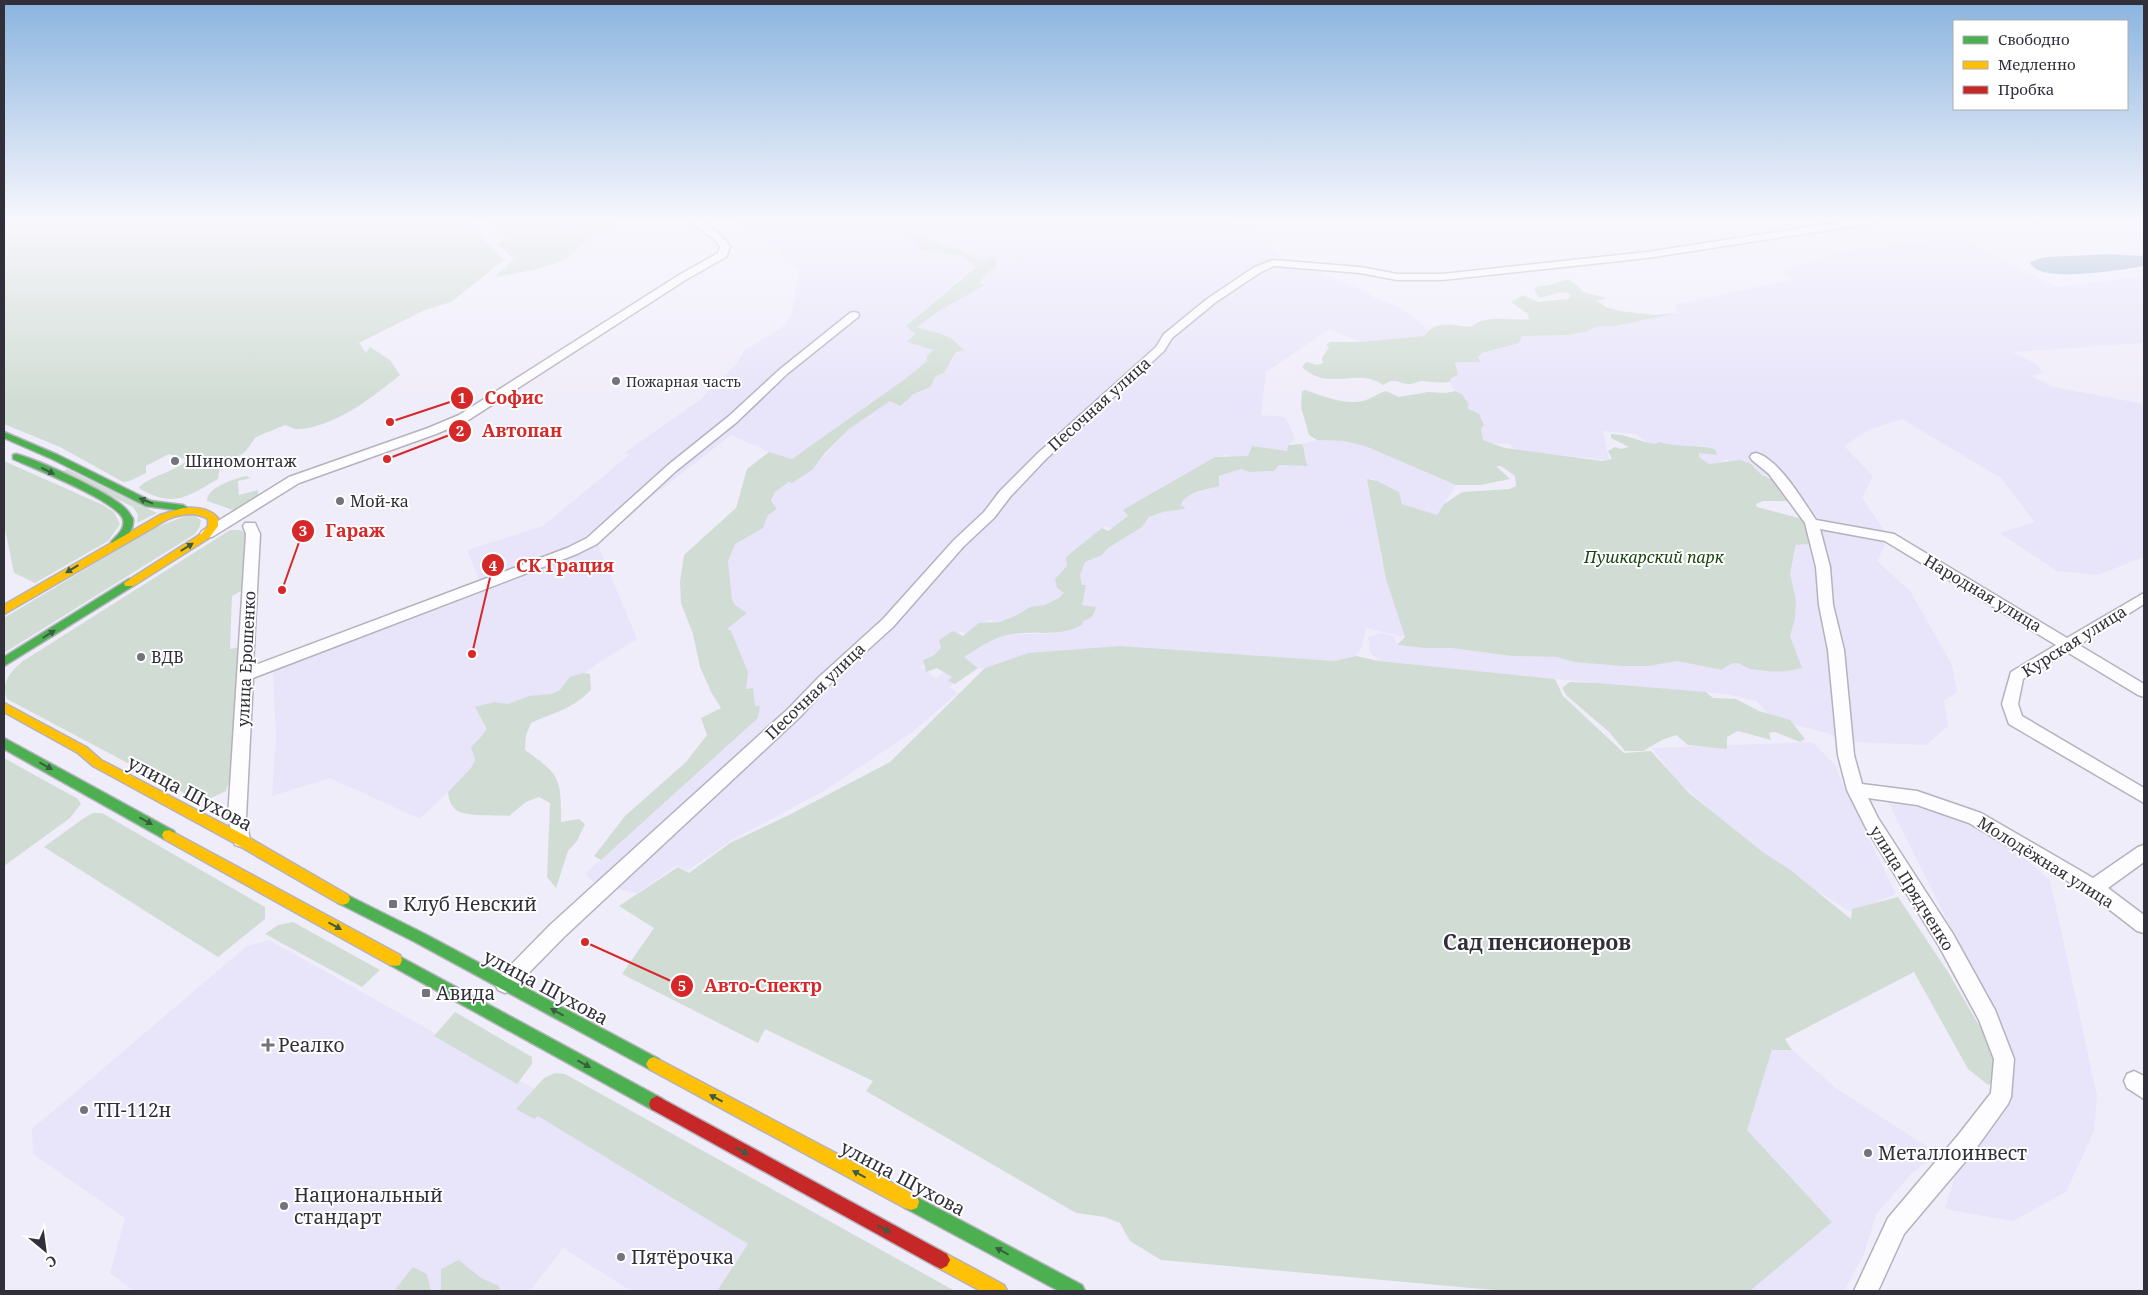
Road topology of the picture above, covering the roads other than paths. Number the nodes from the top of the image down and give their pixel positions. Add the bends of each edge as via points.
1 (679, 280) edge
2 (1242, 280) edge
3 (854, 315) dead end
4 (4, 435) edge
5 (4, 451) edge
6 (1756, 457) dead end
7 (268, 495) junction
8 (194, 510) junction
9 (208, 513) junction
10 (232, 518) junction
11 (1812, 523) junction
12 (250, 526) junction
13 (205, 536) junction
14 (114, 544) junction
15 (2144, 598) edge
16 (4, 610) edge
17 (2068, 644) junction
18 (5, 662) edge
19 (245, 675) junction
20 (2144, 691) edge
21 (4, 707) edge
22 (4, 743) edge
23 (1855, 790) junction
24 (2144, 796) edge
25 (241, 840) junction
26 (2144, 852) edge
27 (2094, 888) junction
28 (2144, 925) edge
29 (502, 987) junction
30 (574, 1031) junction
31 (557, 1050) junction
32 (1003, 1289) edge
33 (1076, 1291) edge
34 (1866, 1291) edge

1 - 7 street via 463,418 294,480
2 - 29 street, Песочная улица via 1168,336 1160,349 1042,456 888,623 557,931
3 - 19 street via 783,372 733,420 672,468 592,541
8 -> 4 main road via 149,504
5 -> 14 main road via 123,510 129,526
6 - 11 street, улица Прядченко via 1774,472
7 - 10 street
7 - 12 street via 252,513
8 - 9 main road
8 - 14 main road via 164,517
9 - 10 street
9 - 13 main road via 213,518 213,526
10 - 12 street
10 - 13 street
11 - 17 street, Народная улица via 1888,537
11 - 23 street, улица Прядченко via 1823,567 1826,605 1836,650 1846,755
12 - 13 street via 231,526
12 - 19 street, улица Ерошенко via 253,534
18 -> 13 main road
14 -> 16 main road
15 - 17 street, Курская улица
17 - 20 street, Народная улица
17 - 24 street, Курская улица via 2016,676 2010,704 2015,720
19 - 25 street, улица Ерошенко via 237,818
21 - 25 main road, улица Шухова via 82,750 105,767
22 -> 31 main road via 485,1005
23 - 27 street, Молодёжная улица via 1917,798 1975,818
23 - 34 street, улица Прядченко via 1872,823 1956,957 1988,1016 2004,1059 2002,1097 1896,1226
25 - 29 main road, улица Шухова
26 - 27 street
27 - 28 street, Молодёжная улица
30 -> 29 main road, улица Шухова
30 - 31 main road
33 -> 30 main road, улица Шухова via 1018,1264
31 -> 32 main road

